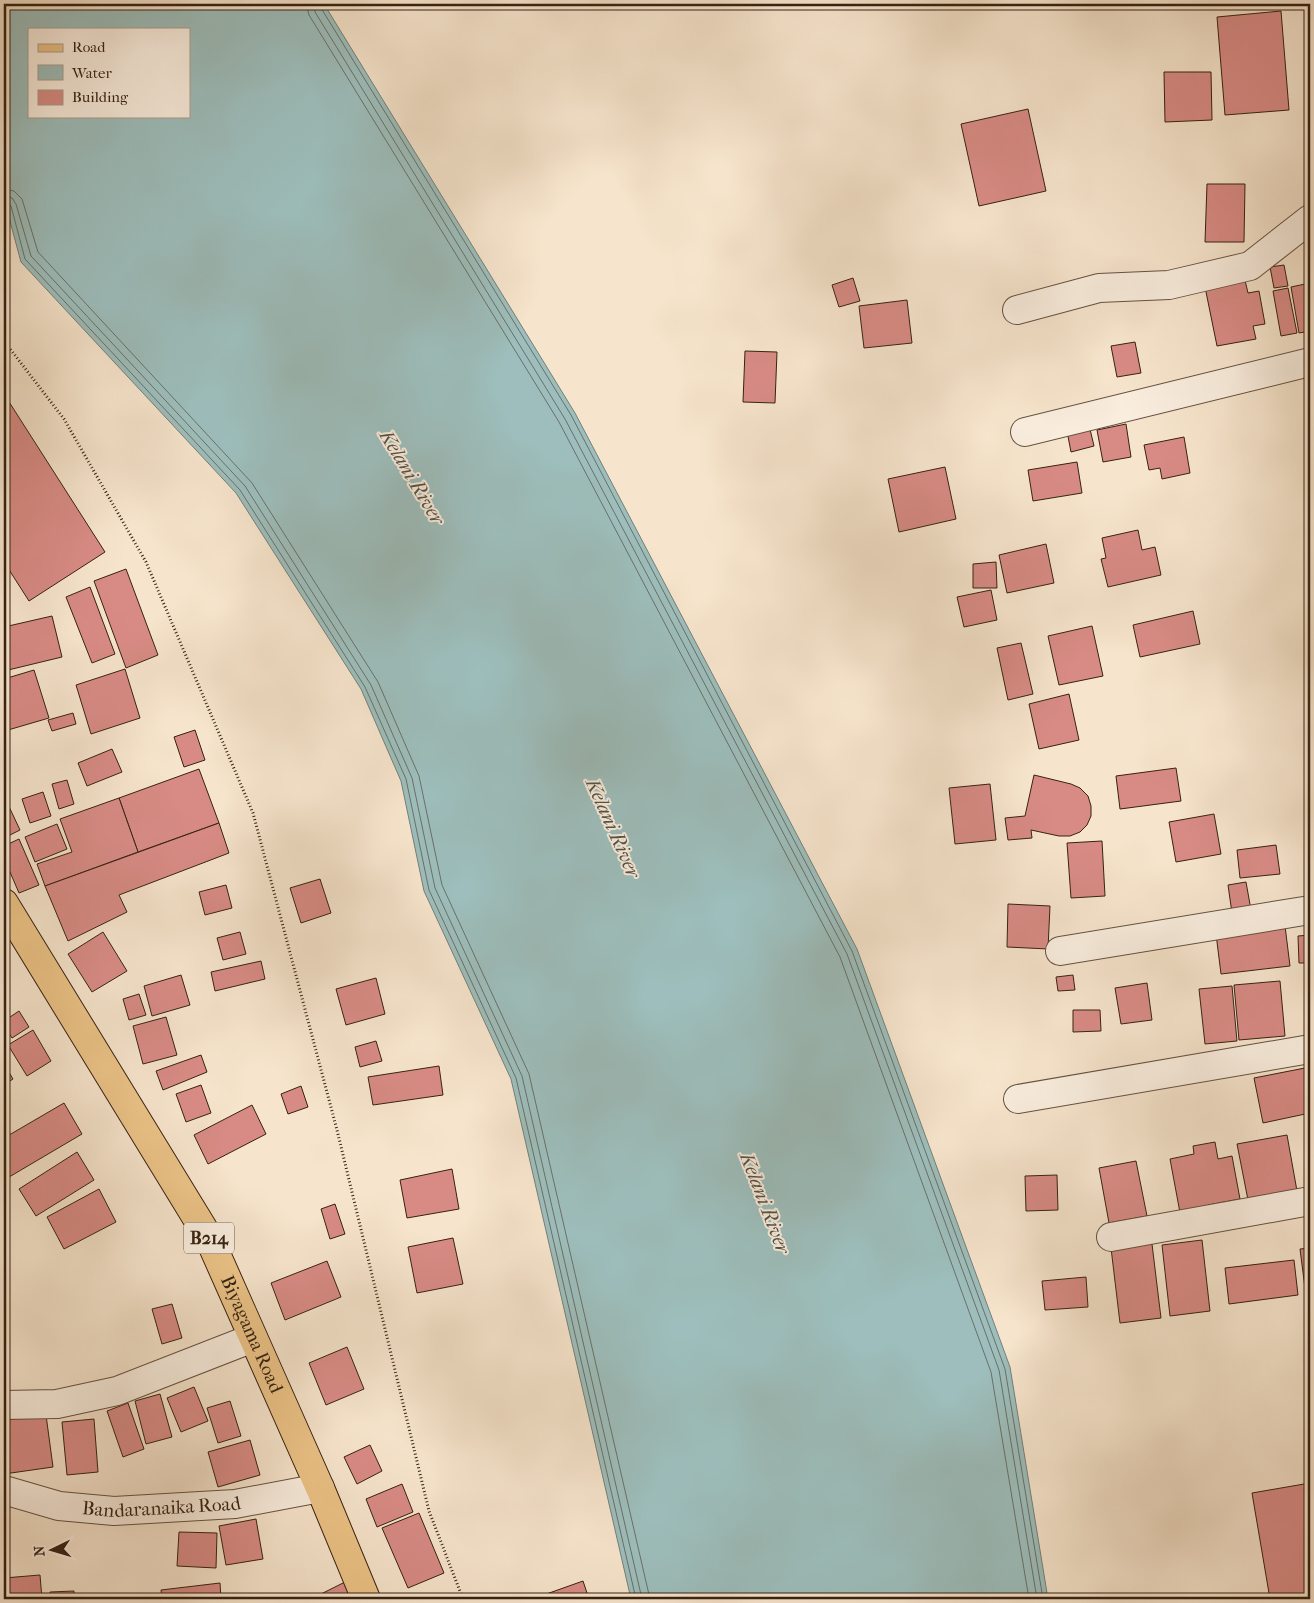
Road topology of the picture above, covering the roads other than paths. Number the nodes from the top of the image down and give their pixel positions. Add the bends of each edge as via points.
1 (1310, 219) edge
2 (1017, 310) dead end
3 (1310, 362) edge
4 (1025, 432) dead end
5 (4, 903) edge
6 (1310, 910) edge
7 (1060, 951) dead end
8 (1310, 1049) edge
9 (1018, 1099) dead end
10 (1310, 1201) edge
11 (1111, 1237) dead end
12 (253, 1338) junction
13 (4, 1405) edge
14 (320, 1488) junction
15 (4, 1490) edge
16 (366, 1599) edge

1 - 2 street via 1250,266 1169,284 1099,288
3 - 4 street
5 - 12 main road, Biyagama Road / B214 via 209,1238
6 - 7 street
8 - 9 street
10 - 11 street
12 - 13 street via 116,1391 57,1404
12 - 14 main road, Biyagama Road / B214
14 - 15 street, Bandaranaika Road via 235,1504 114,1511 58,1506
14 - 16 main road, Biyagama Road / B214

